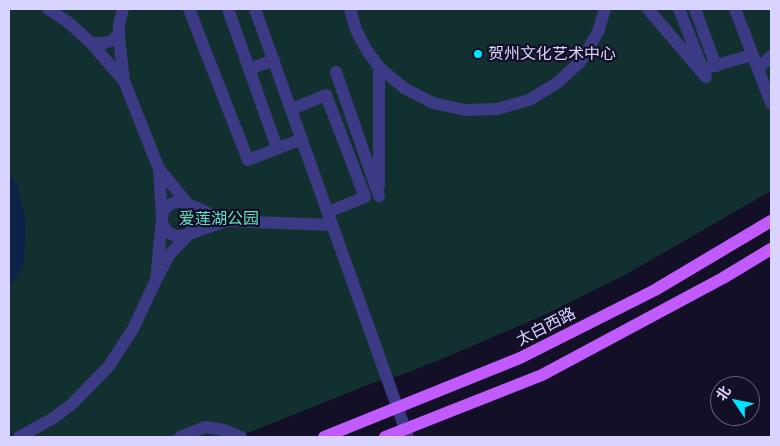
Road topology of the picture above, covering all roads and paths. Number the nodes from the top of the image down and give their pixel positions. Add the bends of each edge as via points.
1 (48, 9) edge
2 (123, 9) edge
3 (189, 9) edge
4 (228, 9) edge
5 (350, 9) edge
6 (605, 9) edge
7 (648, 9) edge
8 (679, 9) edge
9 (695, 9) edge
10 (734, 9) edge
11 (259, 10) edge
12 (60, 13) edge
13 (119, 33) junction
14 (91, 43) junction
15 (752, 55) junction
16 (771, 56) edge
17 (274, 60) junction
18 (716, 66) junction
19 (379, 67) junction
20 (249, 69) junction
21 (703, 69) junction
22 (758, 69) junction
23 (336, 72) dead end
24 (124, 81) junction
25 (771, 103) edge
26 (292, 109) junction
27 (302, 139) junction
28 (277, 148) junction
29 (158, 168) junction
30 (378, 192) junction
31 (365, 197) junction
32 (188, 204) junction
33 (328, 212) junction
34 (162, 219) junction
35 (771, 220) edge
36 (226, 221) junction
37 (332, 225) junction
38 (189, 234) junction
39 (771, 250) edge
40 (156, 280) junction
41 (398, 407) junction
42 (406, 433) edge
43 (19, 437) edge
44 (180, 437) edge
45 (240, 437) edge
46 (324, 437) edge
47 (385, 437) edge

1 - 12 street
2 - 13 street
3 - 28 street via 248,160
4 - 20 street
5 - 19 street via 356,30
6 - 19 street via 598,32 580,60 557,83 529,100 497,109 465,110 433,102 404,88
7 - 21 street via 706,77
8 - 21 street
9 - 18 street
10 - 15 street
11 - 17 street
12 - 14 street
13 - 14 street via 106,43
13 - 24 street
14 - 24 street
15 - 18 street
15 - 22 street
16 - 22 street
17 - 20 street
17 - 26 street
18 - 21 street
19 - 30 street via 379,196
20 - 28 street
22 - 25 street
23 - 30 street
24 - 29 street
26 - 27 street
26 - 31 street via 326,95
27 - 28 street
27 - 33 street
29 - 32 street
29 - 34 street
30 - 31 street
31 - 33 street
32 - 34 street via 171,204
32 - 36 street
32 - 38 street via 197,219
33 - 37 street
34 - 38 street via 165,229 173,236
34 - 40 street
35 - 41 main road, 太白西路 via 655,290 520,358
36 - 37 street
36 - 38 street
37 - 41 street
38 - 40 street via 169,255
39 - 42 main road via 542,375
40 - 43 street via 133,329 110,366 72,404
41 - 42 street
41 - 46 main road, 太白西路
42 - 47 main road
44 - 45 street via 204,427

